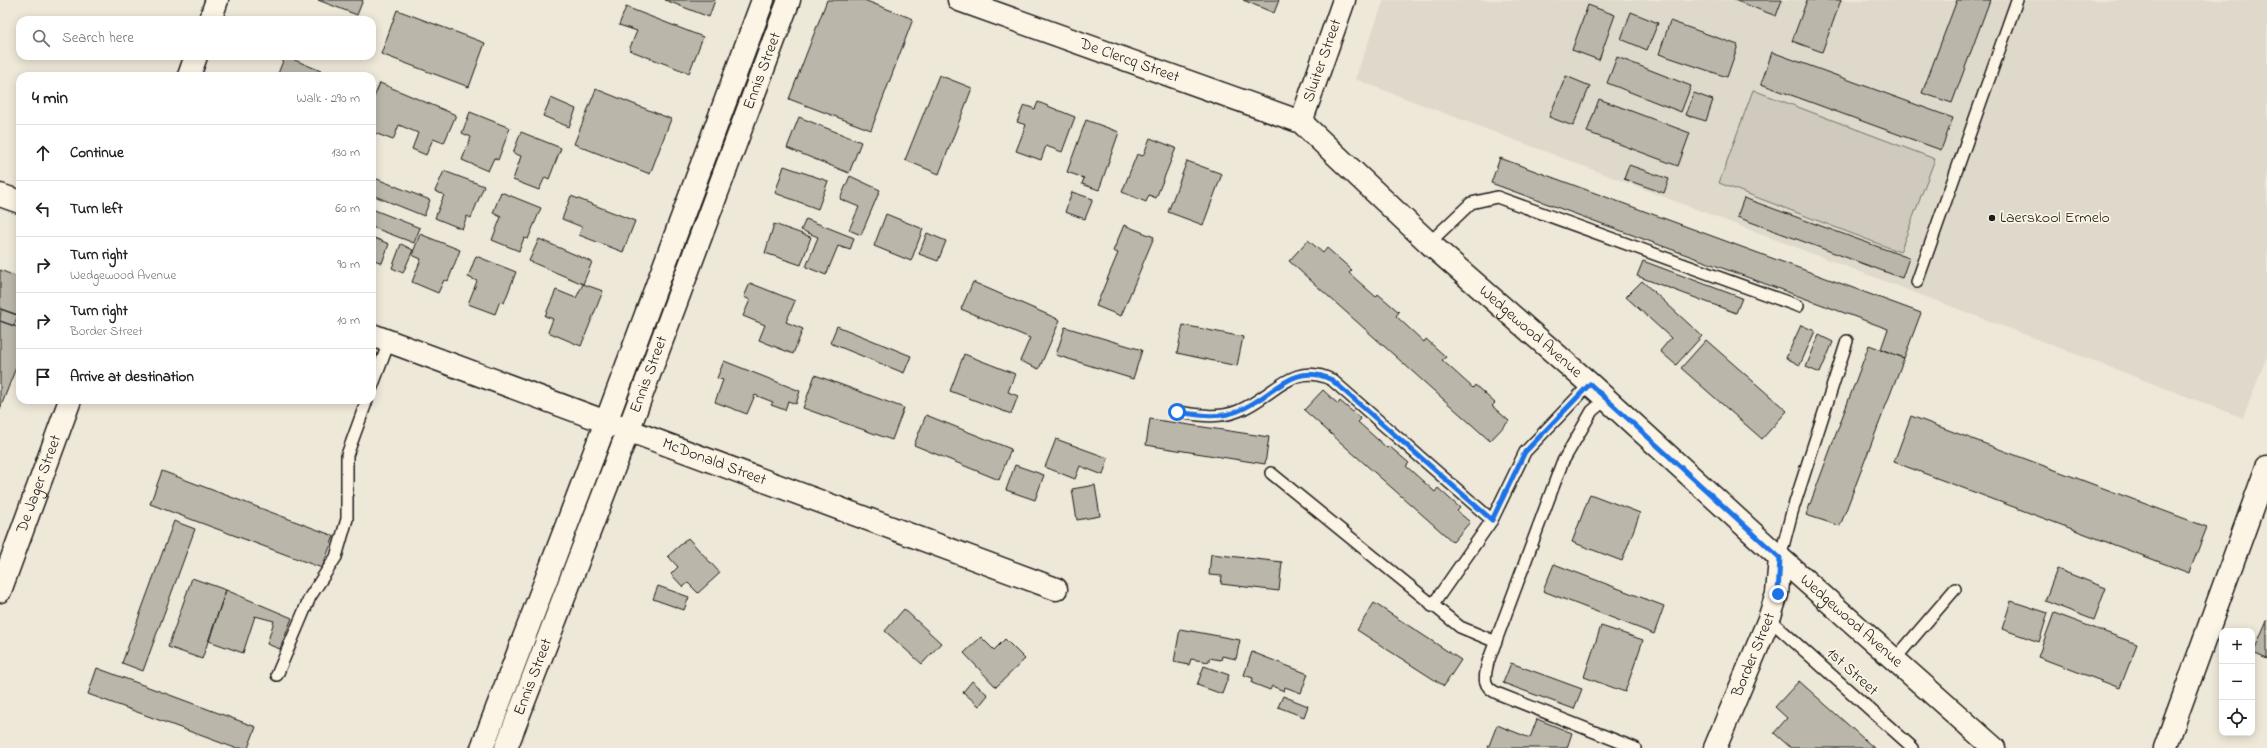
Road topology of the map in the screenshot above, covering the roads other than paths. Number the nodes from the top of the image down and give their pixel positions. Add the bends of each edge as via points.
1 (217, 0) edge
2 (763, 0) edge
3 (789, 0) edge
4 (959, 0) edge
5 (1344, 0) edge
6 (2018, 0) edge
7 (211, 16) edge
8 (195, 60) edge
9 (190, 72) edge
10 (1301, 122) junction
11 (0, 195) edge
12 (16, 201) edge
13 (1429, 243) junction
14 (1917, 282) dead end
15 (1798, 306) dead end
16 (380, 338) edge
17 (1847, 341) dead end
18 (376, 362) edge
19 (1590, 384) junction
20 (1605, 400) junction
21 (69, 404) edge
22 (366, 404) edge
23 (1177, 412) dead end
24 (606, 422) junction
25 (628, 432) junction
26 (2267, 468) edge
27 (1271, 473) dead end
28 (1492, 520) junction
29 (1780, 558) junction
30 (1056, 589) dead end
31 (1955, 589) dead end
32 (0, 591) edge
33 (1432, 606) junction
34 (1769, 619) junction
35 (1496, 642) junction
36 (1895, 659) junction
37 (277, 675) dead end
38 (482, 748) edge
39 (506, 748) edge
40 (1635, 748) edge
41 (1715, 748) edge
42 (1913, 748) edge
43 (1994, 748) edge
44 (2165, 748) edge

1 - 7 street
2 - 24 street, Ennis Street
3 - 25 street, Ennis Street
4 - 10 street, De Clercq Street
5 - 10 street, Sluiter Street
6 - 14 lane
8 - 9 street
10 - 13 street, Wedgewood Avenue
11 - 12 street
13 - 15 lane via 1471,203 1497,197
13 - 19 street, Wedgewood Avenue
16 - 18 lane
16 - 24 street, McDonald Street
17 - 29 lane via 1792,512
19 - 20 street, Wedgewood Avenue
19 - 28 lane via 1525,452
20 - 29 street, Wedgewood Avenue
20 - 35 lane via 1592,411 1562,463
21 - 32 street, De Jager Street
22 - 37 lane via 347,455 347,519 336,557 310,597
23 - 28 lane via 1210,417 1237,412 1264,398 1298,375 1308,373 1324,376 1332,380
24 - 25 street, McDonald Street
24 - 38 street, Ennis Street
25 - 30 street, McDonald Street
25 - 39 street, Ennis Street
26 - 44 street
27 - 33 lane
28 - 33 lane
29 - 34 street, Border Street via 1778,594
29 - 36 street, Wedgewood Avenue
31 - 36 lane
33 - 35 lane via 1460,627
34 - 41 street, Border Street
34 - 42 lane, 1st Street
35 - 40 lane via 1486,672 1486,684 1490,690
36 - 43 street, Wedgewood Avenue

